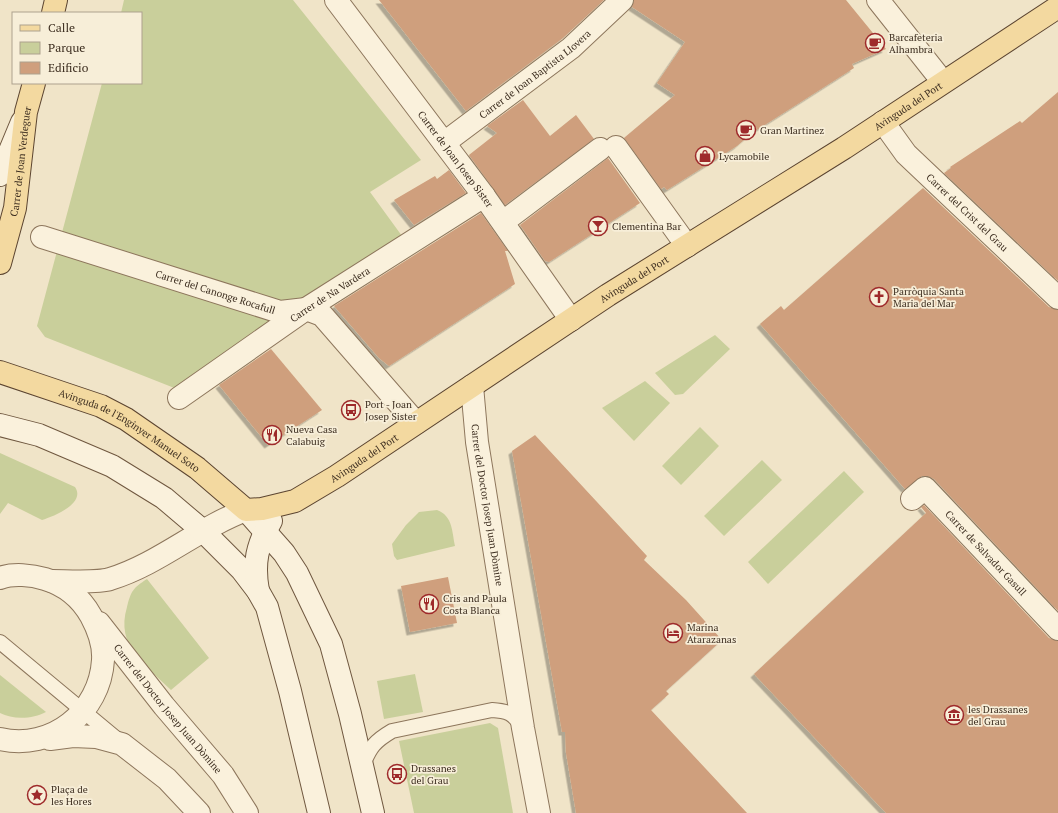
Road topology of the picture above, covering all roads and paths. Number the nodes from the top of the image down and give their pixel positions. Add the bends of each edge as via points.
1 (56, 0) edge
2 (336, 0) edge
3 (622, 0) edge
4 (878, 0) edge
5 (1058, 7) edge
6 (53, 12) edge
7 (943, 82) junction
8 (34, 84) edge
9 (26, 112) junction
10 (883, 122) junction
11 (444, 143) junction
12 (0, 175) edge
13 (484, 196) junction
14 (503, 222) junction
15 (42, 237) dead end
16 (688, 246) junction
17 (0, 263) edge
18 (1058, 298) edge
19 (306, 309) junction
20 (571, 320) junction
21 (0, 372) edge
22 (472, 386) junction
23 (179, 398) dead end
24 (416, 423) junction
25 (0, 425) edge
26 (912, 499) dead end
27 (295, 501) junction
28 (246, 510) junction
29 (204, 531) junction
30 (265, 531) junction
31 (0, 565) edge
32 (0, 578) edge
33 (42, 578) junction
34 (258, 591) junction
35 (86, 607) junction
36 (1058, 629) edge
37 (0, 642) edge
38 (84, 711) junction
39 (523, 728) junction
40 (0, 739) edge
41 (37, 740) junction
42 (122, 744) junction
43 (363, 765) junction
44 (199, 813) edge
45 (247, 813) edge
46 (319, 813) edge
47 (373, 813) edge
48 (538, 813) edge

1 - 6 main road
2 - 11 street, Carrer de Joan Josep Sister
3 - 11 street, Carrer de Joan Baptista Llovera via 571,48
4 - 7 street
5 - 7 main road, Avinguda del Port
7 - 10 main road, Avinguda del Port
8 - 9 main road, Carrer de Joan Verdeguer
9 - 12 street
9 - 17 main road, Carrer de Joan Verdeguer via 15,208
10 - 16 main road, Avinguda del Port
10 - 18 street, Carrer del Crist del Grau via 906,154
11 - 13 street, Carrer de Joan Josep Sister
13 - 14 street, Carrer de Joan Josep Sister
13 - 19 street, Carrer de Na Vardera
14 - 16 street via 608,148
14 - 20 street, Carrer de Joan Josep Sister
15 - 19 street, Carrer del Canonge Rocafull via 280,312
16 - 20 main road, Avinguda del Port
19 - 23 street, Carrer de Na Vardera
19 - 24 street via 322,315
20 - 22 main road, Avinguda del Port
21 - 28 main road, Avinguda de l'Enginyer Manuel Soto via 101,406 126,419 197,468
22 - 24 main road, Avinguda del Port
22 - 39 street, Carrer del Doctor Josep Juan Dòmine via 474,427
24 - 27 main road, Avinguda del Port
25 - 29 street via 39,435 112,466 164,498
26 - 36 street, Carrer de Salvador Gasull via 925,488
27 - 28 main road, Avinguda del Port
27 - 30 street via 274,516
28 - 29 street, Avinguda del Port via 222,519
28 - 30 street
29 - 33 street via 153,561 109,580
29 - 34 street via 242,570
30 - 34 street via 255,572
30 - 43 street via 297,573 331,644
31 - 33 street
32 - 33 street
33 - 35 street via 70,591
34 - 46 street via 267,607
35 - 38 street via 99,631 104,659 98,686
35 - 45 street, Carrer del Doctor Josep Juan Dòmine via 223,776
37 - 38 lane
38 - 41 street via 64,730
38 - 42 lane
39 - 43 lane via 516,718 505,711 492,710 392,731 377,740 368,751
39 - 48 street, Carrer del Doctor Josep Juan Dòmine
40 - 41 street via 13,742
41 - 42 street via 73,736 96,737
42 - 44 street via 166,778
43 - 47 street

